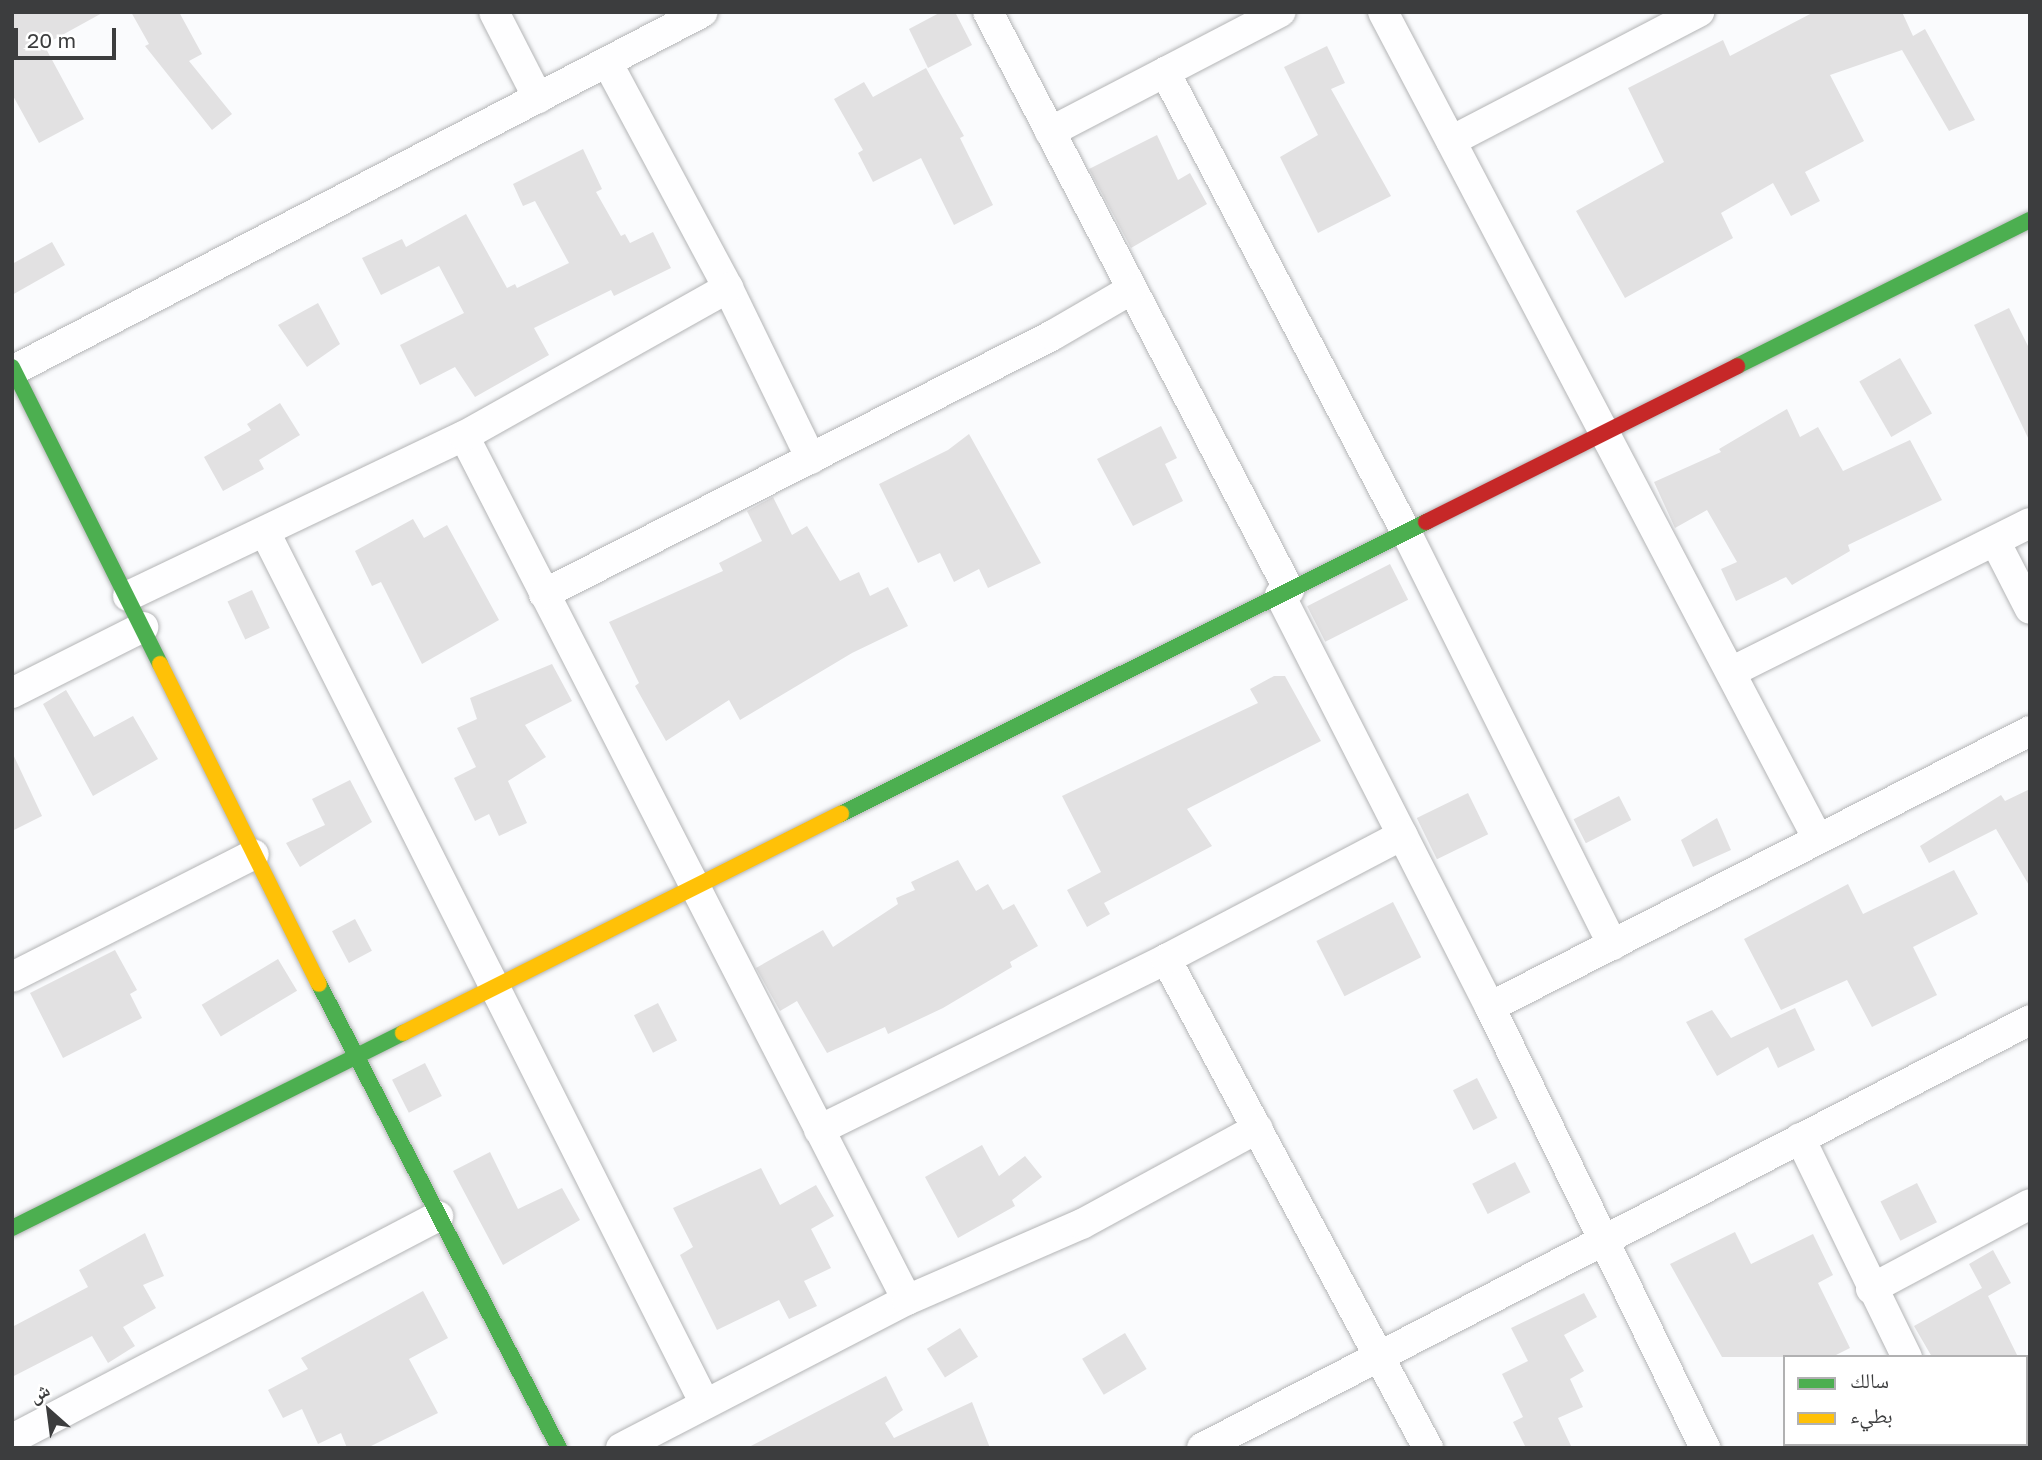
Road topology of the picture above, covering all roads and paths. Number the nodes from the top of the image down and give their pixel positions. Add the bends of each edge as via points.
1 (494, 12) edge
2 (703, 12) edge
3 (988, 12) edge
4 (1281, 12) edge
5 (1383, 12) edge
6 (1699, 12) edge
7 (607, 62) junction
8 (1166, 72) junction
9 (538, 98) junction
10 (1051, 132) junction
11 (1451, 141) junction
12 (2030, 220) edge
13 (727, 289) junction
14 (1132, 289) junction
15 (13, 368) edge
16 (1605, 432) junction
17 (464, 436) junction
18 (811, 459) junction
19 (2030, 523) edge
20 (1406, 532) junction
21 (265, 534) junction
22 (1994, 541) junction
23 (1285, 592) junction
24 (544, 594) junction
25 (128, 596) junction
26 (2030, 609) edge
27 (143, 626) junction
28 (1731, 671) junction
29 (12, 692) edge
30 (2030, 731) edge
31 (1402, 835) junction
32 (1818, 839) junction
33 (254, 854) junction
34 (694, 887) junction
35 (1613, 945) junction
36 (1166, 959) junction
37 (12, 977) edge
38 (494, 987) junction
39 (1490, 1007) junction
40 (2030, 1020) edge
41 (355, 1057) junction
42 (1258, 1128) junction
43 (819, 1130) junction
44 (1800, 1138) junction
45 (2030, 1204) edge
46 (438, 1216) junction
47 (12, 1228) edge
48 (1601, 1241) junction
49 (1871, 1289) junction
50 (907, 1300) junction
51 (1906, 1355) edge
52 (1379, 1356) junction
53 (705, 1404) junction
54 (12, 1439) edge
55 (558, 1447) edge
56 (621, 1448) edge
57 (1202, 1448) edge
58 (1429, 1448) edge
59 (1705, 1448) edge

1 - 9 street
2 - 7 street
3 - 10 street
4 - 8 street
5 - 11 street
6 - 11 street
7 - 9 street
7 - 13 street
8 - 10 street
8 - 20 street
9 - 15 street
10 - 14 street
11 - 16 street
12 - 16 street
13 - 17 street
13 - 18 street
14 - 18 street
14 - 23 street
15 - 25 street
16 - 20 street
16 - 28 street
17 - 21 street
17 - 24 street
18 - 24 street
19 - 22 street
20 - 23 street
20 - 35 street
21 - 25 street
21 - 38 street
22 - 26 street
22 - 28 street
23 - 31 street
23 - 34 street
24 - 34 street
25 - 27 street
27 - 29 street
27 - 33 street
28 - 32 street
30 - 32 street
31 - 36 street
31 - 39 street
32 - 35 street
33 - 37 street
33 - 41 street
34 - 38 street
34 - 43 street
35 - 39 street
36 - 42 street
36 - 43 street
38 - 41 street
38 - 53 street
39 - 48 street
40 - 44 street
41 - 46 street
41 - 47 street
42 - 50 street via 1082,1224
42 - 52 street
43 - 50 street
44 - 48 street
44 - 49 street
45 - 49 street
46 - 54 street
46 - 55 street
48 - 52 street
48 - 59 street
49 - 51 street
50 - 53 street
52 - 57 street
52 - 58 street
53 - 56 street

